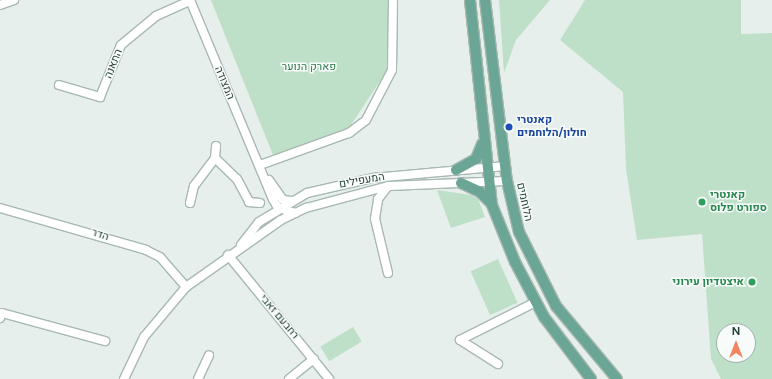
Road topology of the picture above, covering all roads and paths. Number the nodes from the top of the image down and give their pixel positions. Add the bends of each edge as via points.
1 (14, 0) edge
2 (393, 0) edge
3 (470, 0) edge
4 (485, 0) edge
5 (190, 1) edge
6 (0, 5) edge
7 (59, 85) dead end
8 (483, 140) junction
9 (216, 146) dead end
10 (215, 158) junction
11 (260, 165) junction
12 (505, 166) junction
13 (486, 168) junction
14 (456, 170) junction
15 (507, 181) junction
16 (488, 182) junction
17 (461, 183) junction
18 (388, 186) junction
19 (292, 201) junction
20 (190, 203) dead end
21 (260, 203) dead end
22 (492, 204) junction
23 (0, 208) edge
24 (278, 208) junction
25 (295, 213) junction
26 (239, 247) junction
27 (228, 255) junction
28 (388, 273) dead end
29 (186, 287) junction
30 (536, 302) junction
31 (0, 318) edge
32 (105, 340) dead end
33 (209, 355) dead end
34 (314, 359) junction
35 (498, 364) dead end
36 (124, 379) edge
37 (198, 379) edge
38 (289, 379) edge
39 (329, 379) edge
40 (591, 379) edge
41 (617, 379) edge

1 - 6 street
2 - 11 street via 392,70 366,120 349,133
3 - 8 main road
4 - 12 main road, הלוחמים
5 - 7 street, התאנה via 156,16 121,45 100,97
5 - 11 street, המצודה
8 - 13 main road
8 - 14 main road via 476,159
9 - 10 street
10 - 20 street via 194,186
10 - 21 street via 237,179 249,202
11 - 19 street, המצודה via 283,200
11 - 24 street, המצודה
12 - 13 street, המעפילים
12 - 15 main road, הלוחמים
13 - 14 street, המעפילים
13 - 16 main road
14 - 19 street, המעפילים via 365,180 307,193
15 - 16 street, המעפילים
15 - 41 main road, הלוחמים via 528,256 571,326
16 - 17 street, המעפילים
16 - 22 main road
17 - 18 street, המעפילים
17 - 22 main road via 480,192
18 - 25 street, המעפילים
18 - 28 street via 378,199 375,219
19 - 24 street, המעפילים
22 - 30 main road
23 - 29 street, הדר via 146,250 160,258
24 - 25 street
24 - 26 street, המעפילים via 259,222
25 - 26 street, המעפילים
26 - 27 street, המעפילים
27 - 29 street, המעפילים
27 - 34 street, רחבעם זאבי
29 - 36 street, המעפילים via 144,337
30 - 35 street via 460,340
30 - 40 main road
31 - 32 street via 2,314
33 - 37 street
34 - 38 street
34 - 39 street, רחבעם זאבי

